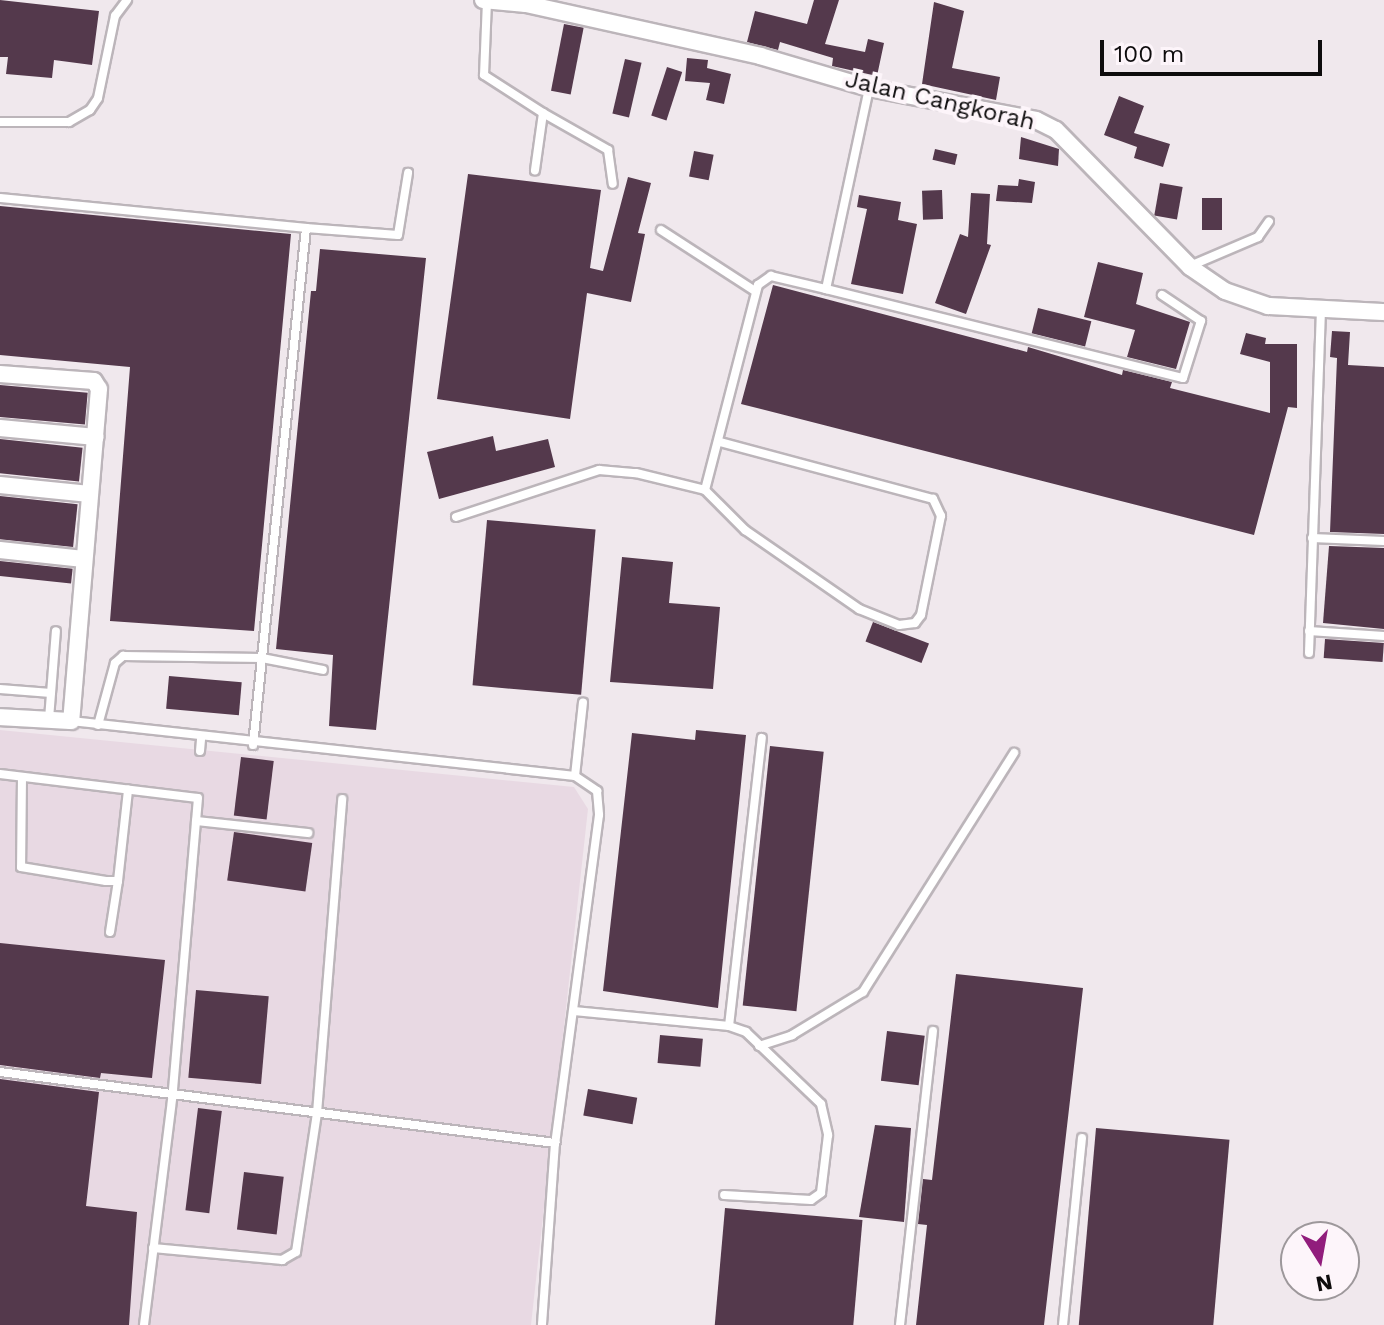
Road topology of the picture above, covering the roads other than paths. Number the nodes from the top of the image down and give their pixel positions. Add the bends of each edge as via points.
1 (127, 0) edge
2 (485, 0) edge
3 (526, 2) edge
4 (551, 5) edge
5 (869, 88) junction
6 (543, 113) junction
7 (0, 122) edge
8 (535, 170) dead end
9 (408, 173) dead end
10 (613, 184) dead end
11 (0, 198) edge
12 (1269, 221) dead end
13 (306, 228) junction
14 (661, 230) dead end
15 (1190, 267) junction
16 (826, 289) junction
17 (755, 291) junction
18 (1162, 295) dead end
19 (1321, 309) junction
20 (1384, 312) edge
21 (0, 374) edge
22 (0, 428) edge
23 (96, 437) junction
24 (720, 442) junction
25 (0, 485) edge
26 (705, 490) junction
27 (90, 494) junction
28 (456, 517) dead end
29 (1312, 538) junction
30 (1384, 541) edge
31 (0, 550) edge
32 (84, 559) junction
33 (56, 631) dead end
34 (1309, 631) junction
35 (1384, 636) edge
36 (1309, 653) dead end
37 (262, 658) junction
38 (323, 670) dead end
39 (0, 689) edge
40 (51, 693) junction
41 (583, 702) dead end
42 (0, 717) edge
43 (49, 720) junction
44 (71, 721) junction
45 (98, 725) junction
46 (762, 738) dead end
47 (201, 739) junction
48 (253, 745) junction
49 (200, 751) dead end
50 (1014, 753) dead end
51 (0, 774) edge
52 (575, 776) junction
53 (22, 777) junction
54 (128, 790) junction
55 (342, 799) dead end
56 (196, 821) junction
57 (308, 833) dead end
58 (118, 881) junction
59 (110, 932) dead end
60 (574, 1011) junction
61 (729, 1026) junction
62 (933, 1031) dead end
63 (759, 1046) junction
64 (0, 1072) edge
65 (173, 1092) junction
66 (317, 1113) junction
67 (1082, 1138) dead end
68 (555, 1143) junction
69 (724, 1195) dead end
70 (153, 1248) junction
71 (144, 1325) edge
72 (542, 1325) edge
73 (900, 1325) edge
74 (1063, 1325) edge

1 - 7 lane via 115,16 98,98 90,110 69,122
2 - 3 street, Jalan Cangkorah
2 - 6 lane via 484,75
3 - 4 street, Jalan Cangkorah
4 - 5 street, Jalan Cangkorah
5 - 15 street, Jalan Cangkorah via 1036,120 1056,130
5 - 16 lane
6 - 8 lane
6 - 10 lane via 608,150
9 - 13 lane via 398,235
11 - 13 lane
12 - 15 lane via 1258,237
13 - 37 lane
14 - 17 lane
15 - 19 street, Jalan Cangkorah via 1247,301
16 - 17 lane via 771,276
16 - 18 lane via 1183,378 1201,321
17 - 24 lane
19 - 20 street, Jalan Cangkorah
19 - 29 lane
21 - 23 street via 97,383
22 - 23 street
23 - 27 street
24 - 26 lane
24 - 26 lane via 933,499 941,516 921,615 915,623 899,625 859,609 745,530
25 - 27 street
26 - 28 lane via 599,470
27 - 32 street
29 - 30 lane
29 - 34 lane
31 - 32 street
32 - 44 street
33 - 40 lane
34 - 35 lane
34 - 36 lane
37 - 38 lane
37 - 45 lane via 123,656 115,663
37 - 48 lane
39 - 40 lane
40 - 43 lane
41 - 52 lane
42 - 43 street
43 - 44 street
44 - 45 lane
45 - 47 lane
46 - 61 lane
47 - 48 lane
47 - 49 lane
48 - 52 lane
50 - 63 lane via 863,992 792,1035
51 - 53 lane
52 - 60 lane via 597,791 599,802
53 - 54 lane
53 - 58 lane via 21,867
54 - 56 lane via 198,797
54 - 58 lane
55 - 66 lane
56 - 57 lane
56 - 65 lane
58 - 59 lane
60 - 61 lane
60 - 68 lane
61 - 63 lane
62 - 73 lane
63 - 69 lane via 821,1104 828,1135 825,1181 811,1200
64 - 65 lane
65 - 66 lane
65 - 70 lane
66 - 68 lane
66 - 70 lane via 296,1252 288,1259
67 - 74 lane
68 - 72 lane
70 - 71 lane

